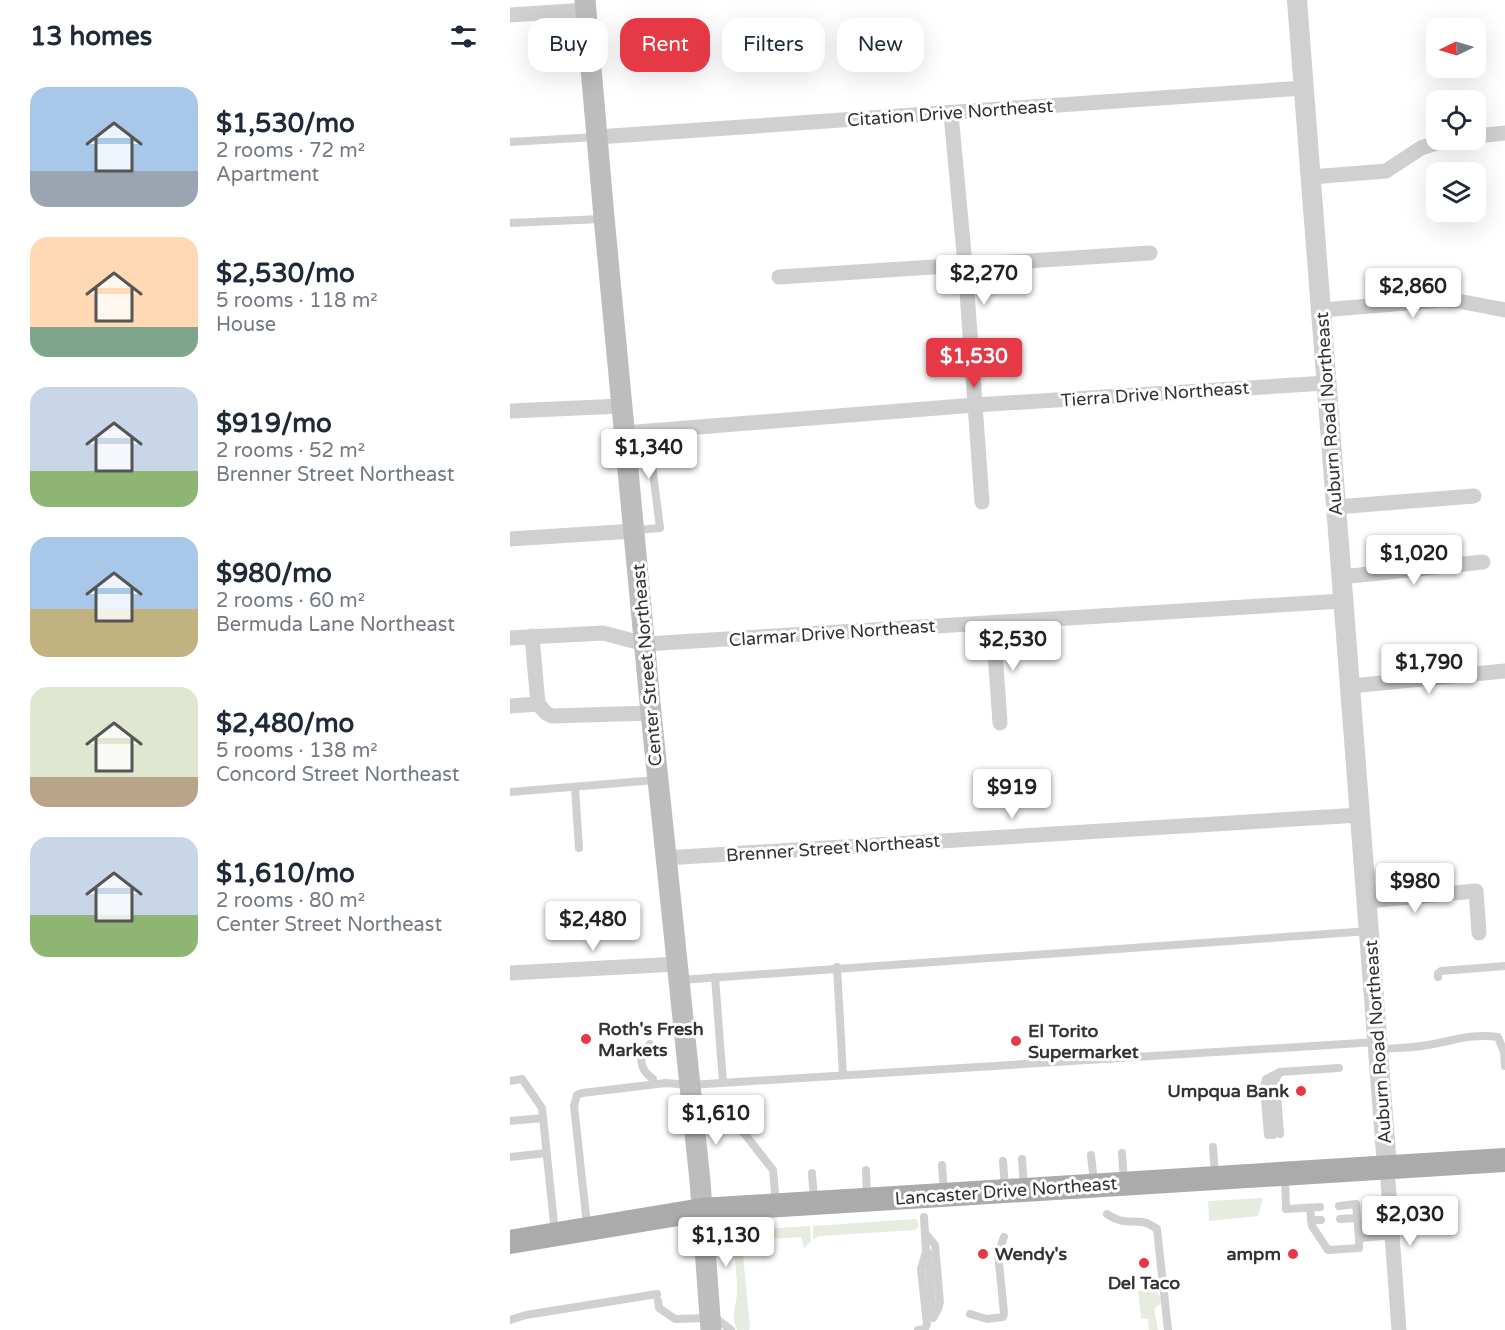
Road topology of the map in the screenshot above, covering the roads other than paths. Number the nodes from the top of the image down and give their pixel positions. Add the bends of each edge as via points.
1 (1297, 0) edge
2 (585, 5) edge
3 (510, 15) edge
4 (1304, 88) junction
5 (951, 114) junction
6 (1505, 134) edge
7 (1486, 135) edge
8 (597, 137) junction
9 (510, 142) edge
10 (1426, 146) edge
11 (1311, 177) junction
12 (604, 219) junction
13 (510, 224) edge
14 (1150, 253) dead end
15 (965, 264) junction
16 (779, 277) dead end
17 (1322, 310) junction
18 (1505, 310) edge
19 (1327, 382) junction
20 (975, 405) junction
21 (622, 406) junction
22 (510, 411) edge
23 (624, 433) junction
24 (627, 462) junction
25 (1474, 496) dead end
26 (982, 502) dead end
27 (1336, 507) junction
28 (634, 531) junction
29 (510, 540) edge
30 (1483, 562) dead end
31 (1341, 577) junction
32 (1343, 601) junction
33 (993, 623) junction
34 (532, 636) junction
35 (510, 638) edge
36 (645, 644) junction
37 (1505, 671) edge
38 (1350, 686) junction
39 (538, 704) junction
40 (510, 706) edge
41 (651, 713) junction
42 (1000, 723) dead end
43 (658, 780) junction
44 (575, 787) junction
45 (510, 792) edge
46 (1360, 815) junction
47 (579, 848) dead end
48 (665, 858) junction
49 (1367, 901) junction
50 (1370, 931) junction
51 (1479, 933) dead end
52 (1505, 966) edge
53 (837, 967) junction
54 (679, 972) junction
55 (510, 973) edge
56 (1438, 976) dead end
57 (714, 977) junction
58 (650, 1044) dead end
59 (1378, 1045) junction
60 (1505, 1066) edge
61 (1339, 1068) dead end
62 (1280, 1072) junction
63 (843, 1075) junction
64 (653, 1079) dead end
65 (510, 1081) edge
66 (723, 1083) junction
67 (690, 1085) junction
68 (693, 1112) junction
69 (543, 1118) junction
70 (510, 1120) edge
71 (1213, 1147) dead end
72 (547, 1153) junction
73 (1122, 1153) dead end
74 (1091, 1155) dead end
75 (510, 1157) edge
76 (1022, 1159) dead end
77 (1505, 1160) edge
78 (1003, 1161) dead end
79 (942, 1165) dead end
80 (1387, 1167) junction
81 (866, 1170) dead end
82 (812, 1173) dead end
83 (1284, 1174) junction
84 (1215, 1178) junction
85 (1124, 1183) junction
86 (1094, 1185) junction
87 (1015, 1190) junction
88 (944, 1195) junction
89 (867, 1199) junction
90 (814, 1203) junction
91 (776, 1205) junction
92 (1339, 1206) dead end
93 (1320, 1207) dead end
94 (1310, 1208) junction
95 (702, 1210) junction
96 (1107, 1214) dead end
97 (924, 1217) dead end
98 (1357, 1218) junction
99 (1340, 1219) dead end
100 (1311, 1220) junction
101 (1321, 1220) dead end
102 (588, 1227) junction
103 (925, 1233) junction
104 (555, 1234) junction
105 (1392, 1235) junction
106 (1004, 1237) dead end
107 (1359, 1238) junction
108 (511, 1242) edge
109 (970, 1314) dead end
110 (510, 1320) edge
111 (710, 1320) edge
112 (930, 1321) junction
113 (732, 1330) edge
114 (918, 1330) edge
115 (1167, 1330) edge
116 (1399, 1330) edge

1 - 4 street, Auburn Road Northeast
2 - 3 street
2 - 8 main road, Center Street Northeast
4 - 5 street, Citation Drive Northeast
4 - 11 street, Auburn Road Northeast
5 - 8 street, Citation Drive Northeast
5 - 15 street
6 - 7 street
8 - 9 lane
8 - 12 main road, Center Street Northeast
10 - 11 street via 1386,171
11 - 17 street, Auburn Road Northeast
12 - 13 lane
12 - 21 main road, Center Street Northeast
14 - 15 street
15 - 16 street
15 - 20 street
17 - 18 street via 1442,300
17 - 19 street, Auburn Road Northeast
19 - 20 street, Tierra Drive Northeast
19 - 27 street, Auburn Road Northeast
20 - 23 street, Tierra Drive Northeast
20 - 26 street
21 - 22 street
21 - 23 main road, Center Street Northeast
23 - 24 main road, Center Street Northeast
24 - 28 main road, Center Street Northeast
24 - 28 lane via 652,465 660,528
25 - 27 street
27 - 31 street, Auburn Road Northeast
28 - 29 street
28 - 36 main road, Center Street Northeast
30 - 31 street
31 - 32 street, Auburn Road Northeast
32 - 33 street, Clarmar Drive Northeast
32 - 38 street, Auburn Road Northeast
33 - 36 street, Clarmar Drive Northeast
33 - 42 street
34 - 35 street, Clarmar Drive Northeast
34 - 36 street, Clarmar Drive Northeast via 603,633
34 - 39 street
36 - 41 main road, Center Street Northeast
37 - 38 street
38 - 46 street, Auburn Road Northeast
39 - 40 street
39 - 41 street via 552,716
41 - 43 main road, Center Street Northeast
43 - 44 lane
43 - 48 main road, Center Street Northeast
44 - 45 lane
44 - 47 lane
46 - 48 street, Brenner Street Northeast
46 - 49 street, Auburn Road Northeast
48 - 54 main road, Center Street Northeast
49 - 50 street, Auburn Road Northeast
49 - 51 street via 1476,891
50 - 53 lane
50 - 59 street, Auburn Road Northeast
52 - 56 lane via 1441,971
53 - 57 lane
53 - 63 lane
54 - 55 street
54 - 57 lane
54 - 67 main road, Center Street Northeast
57 - 66 lane
58 - 64 lane via 640,1061 645,1074
59 - 60 lane via 1425,1046 1455,1038 1498,1037
59 - 63 lane
59 - 80 street, Auburn Road Northeast
61 - 62 lane
62 - 62 lane via 1266,1079 1264,1087 1274,1135 1276,1078
63 - 66 lane
65 - 69 lane via 522,1080 542,1108
66 - 67 lane
67 - 68 main road, Center Street Northeast
67 - 102 lane via 666,1083 577,1095 574,1114
68 - 91 lane via 725,1109 773,1170
68 - 95 main road, Center Street Northeast
69 - 70 lane
69 - 72 lane
71 - 84 lane
72 - 75 lane
72 - 104 lane
73 - 85 lane
74 - 86 lane
76 - 87 lane
77 - 80 main road, Lancaster Drive Northeast
78 - 87 lane
79 - 88 lane
80 - 83 main road, Lancaster Drive Northeast
80 - 105 street, Auburn Road Northeast
81 - 89 lane
82 - 90 lane
83 - 84 main road, Lancaster Drive Northeast
83 - 94 lane via 1286,1209
84 - 85 main road, Lancaster Drive Northeast
85 - 86 main road, Lancaster Drive Northeast
86 - 87 main road, Lancaster Drive Northeast
87 - 88 main road, Lancaster Drive Northeast
88 - 89 main road, Lancaster Drive Northeast
89 - 90 main road, Lancaster Drive Northeast
90 - 91 main road, Lancaster Drive Northeast
91 - 95 main road, Lancaster Drive Northeast
92 - 98 lane via 1356,1204
93 - 94 lane
94 - 100 lane
95 - 102 main road, Lancaster Drive Northeast
95 - 111 main road, Center Street Northeast
96 - 115 lane via 1116,1221 1142,1221 1157,1228
97 - 103 lane
98 - 99 lane
98 - 107 lane
100 - 101 lane
100 - 107 lane via 1328,1250 1359,1248
102 - 104 main road, Lancaster Drive Northeast
103 - 112 lane via 926,1252 921,1269
103 - 112 lane via 935,1245 940,1302
104 - 108 main road, Lancaster Drive Northeast
105 - 107 lane
105 - 116 street, Auburn Road Northeast
106 - 109 lane via 998,1253 1003,1317 987,1319
110 - 111 lane via 658,1298 659,1308 675,1319
111 - 113 lane
112 - 114 lane via 925,1329

